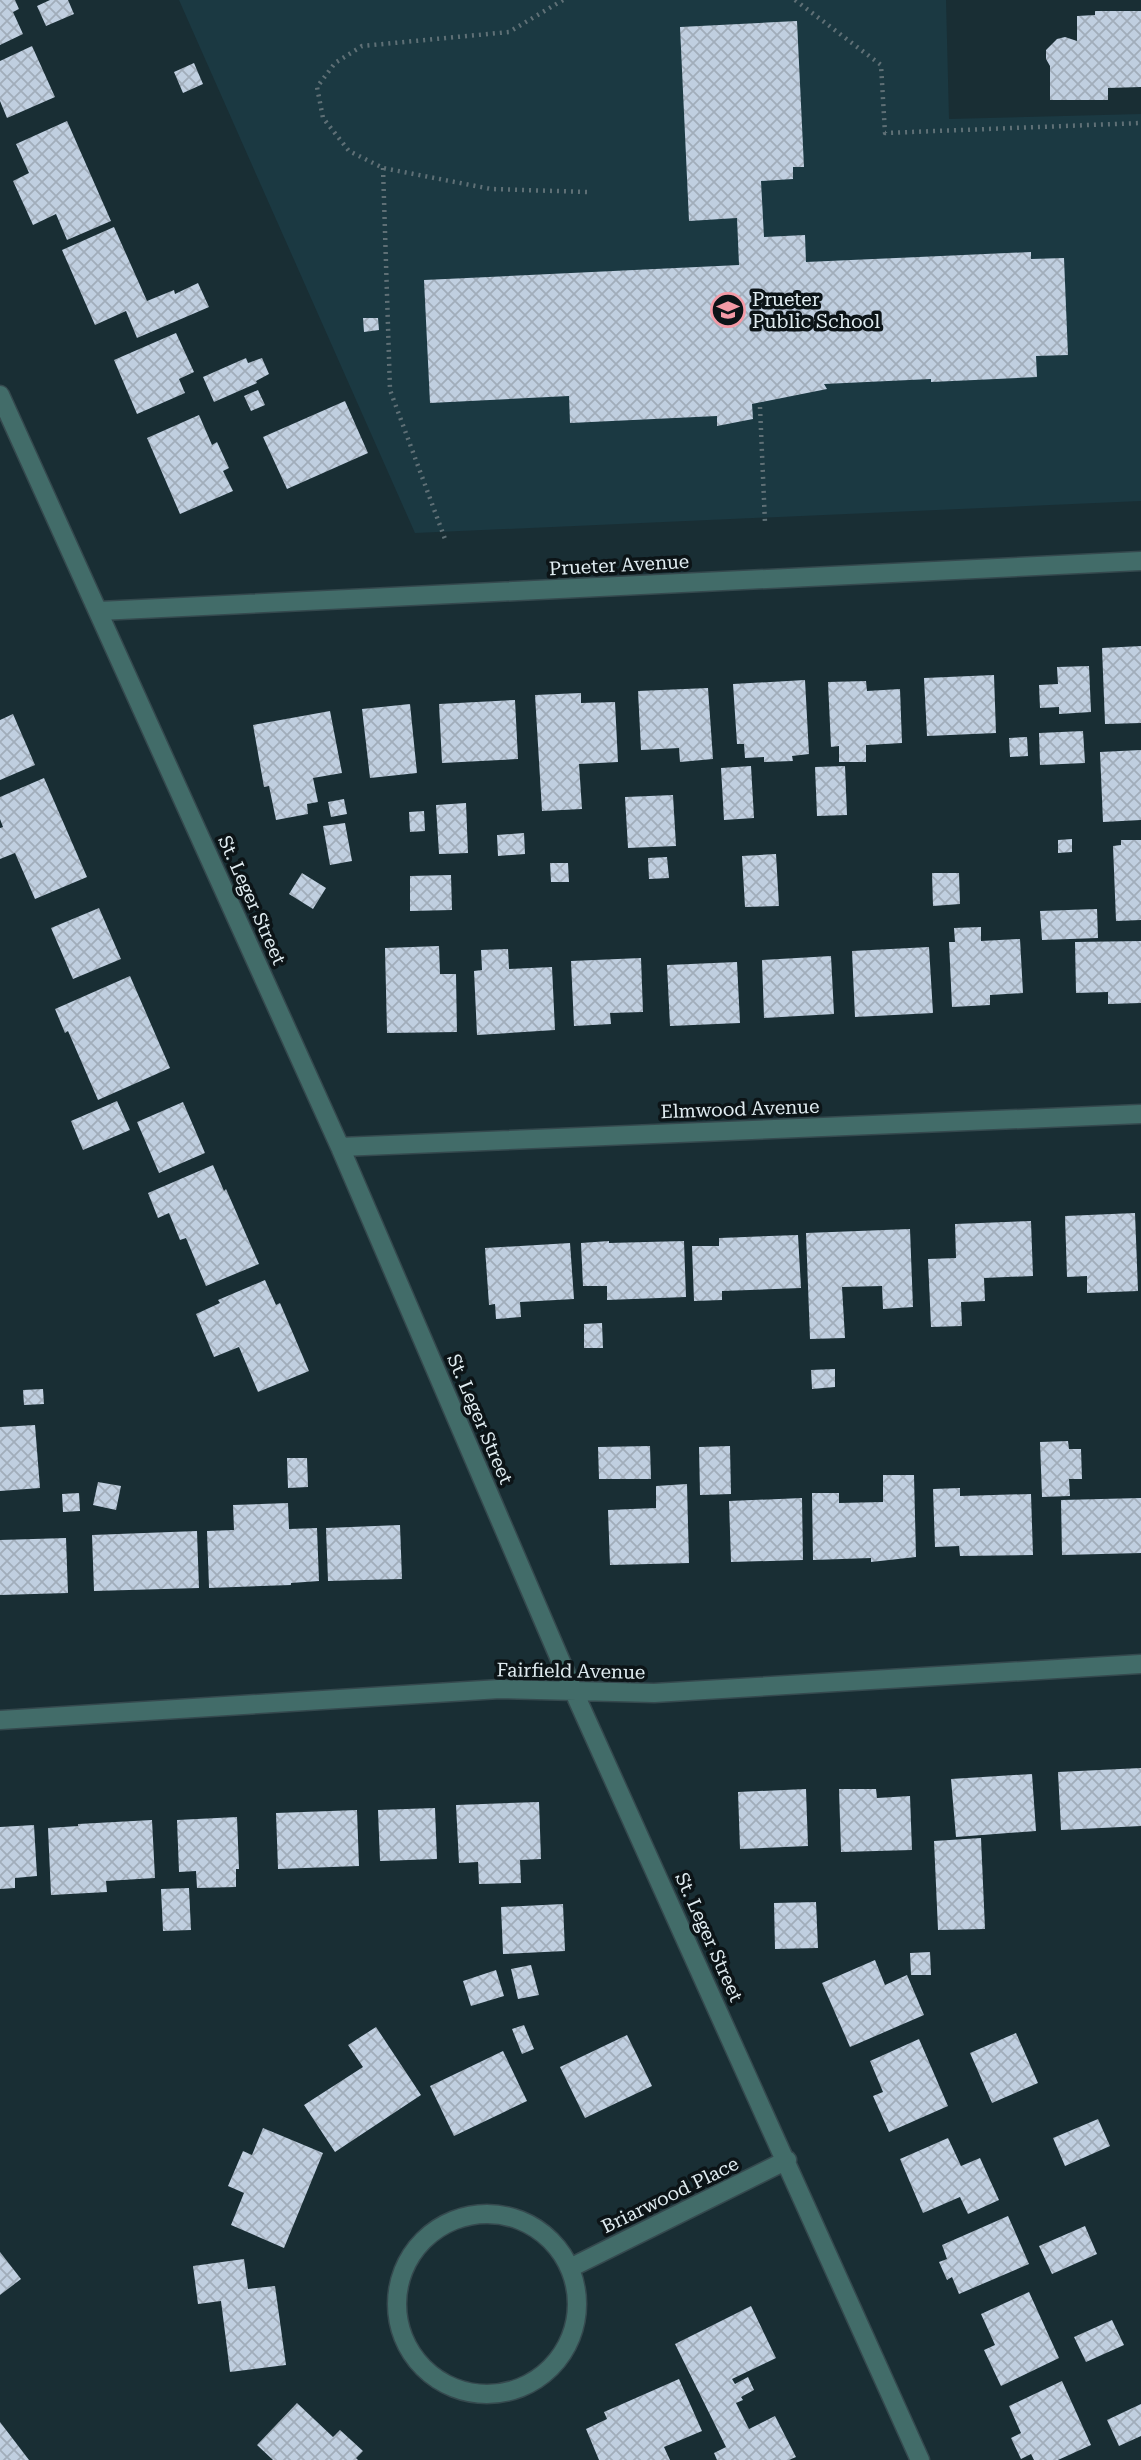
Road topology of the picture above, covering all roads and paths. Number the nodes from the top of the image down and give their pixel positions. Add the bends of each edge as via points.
1 (563, 0) edge
2 (795, 0) edge
3 (1141, 122) edge
4 (383, 168) junction
5 (588, 192) dead end
6 (0, 395) edge
7 (760, 407) dead end
8 (765, 523) dead end
9 (445, 539) dead end
10 (1141, 561) edge
11 (99, 611) junction
12 (1141, 1114) edge
13 (340, 1147) junction
14 (1141, 1664) edge
15 (574, 1692) junction
16 (0, 1720) edge
17 (787, 2160) junction
18 (572, 2267) junction
19 (920, 2460) edge

1 - 4 path via 509,32 362,46 335,63 317,87 323,118 349,151
2 - 3 path via 881,65 886,133
4 - 5 path via 491,189
4 - 9 path via 390,390
6 - 11 street, St. Leger Street
7 - 8 path
10 - 11 street, Prueter Avenue
11 - 13 street, St. Leger Street
12 - 13 street, Elmwood Avenue
13 - 15 street, St. Leger Street
14 - 15 street, Fairfield Avenue via 654,1693
15 - 16 street, Fairfield Avenue via 500,1689
15 - 17 street, St. Leger Street
17 - 18 street, Briarwood Place
17 - 19 street, St. Leger Street
18 - 18 street via 542,2230 498,2212 450,2219 413,2249 395,2294 402,2341 432,2378 477,2395 524,2388 562,2358 579,2314

